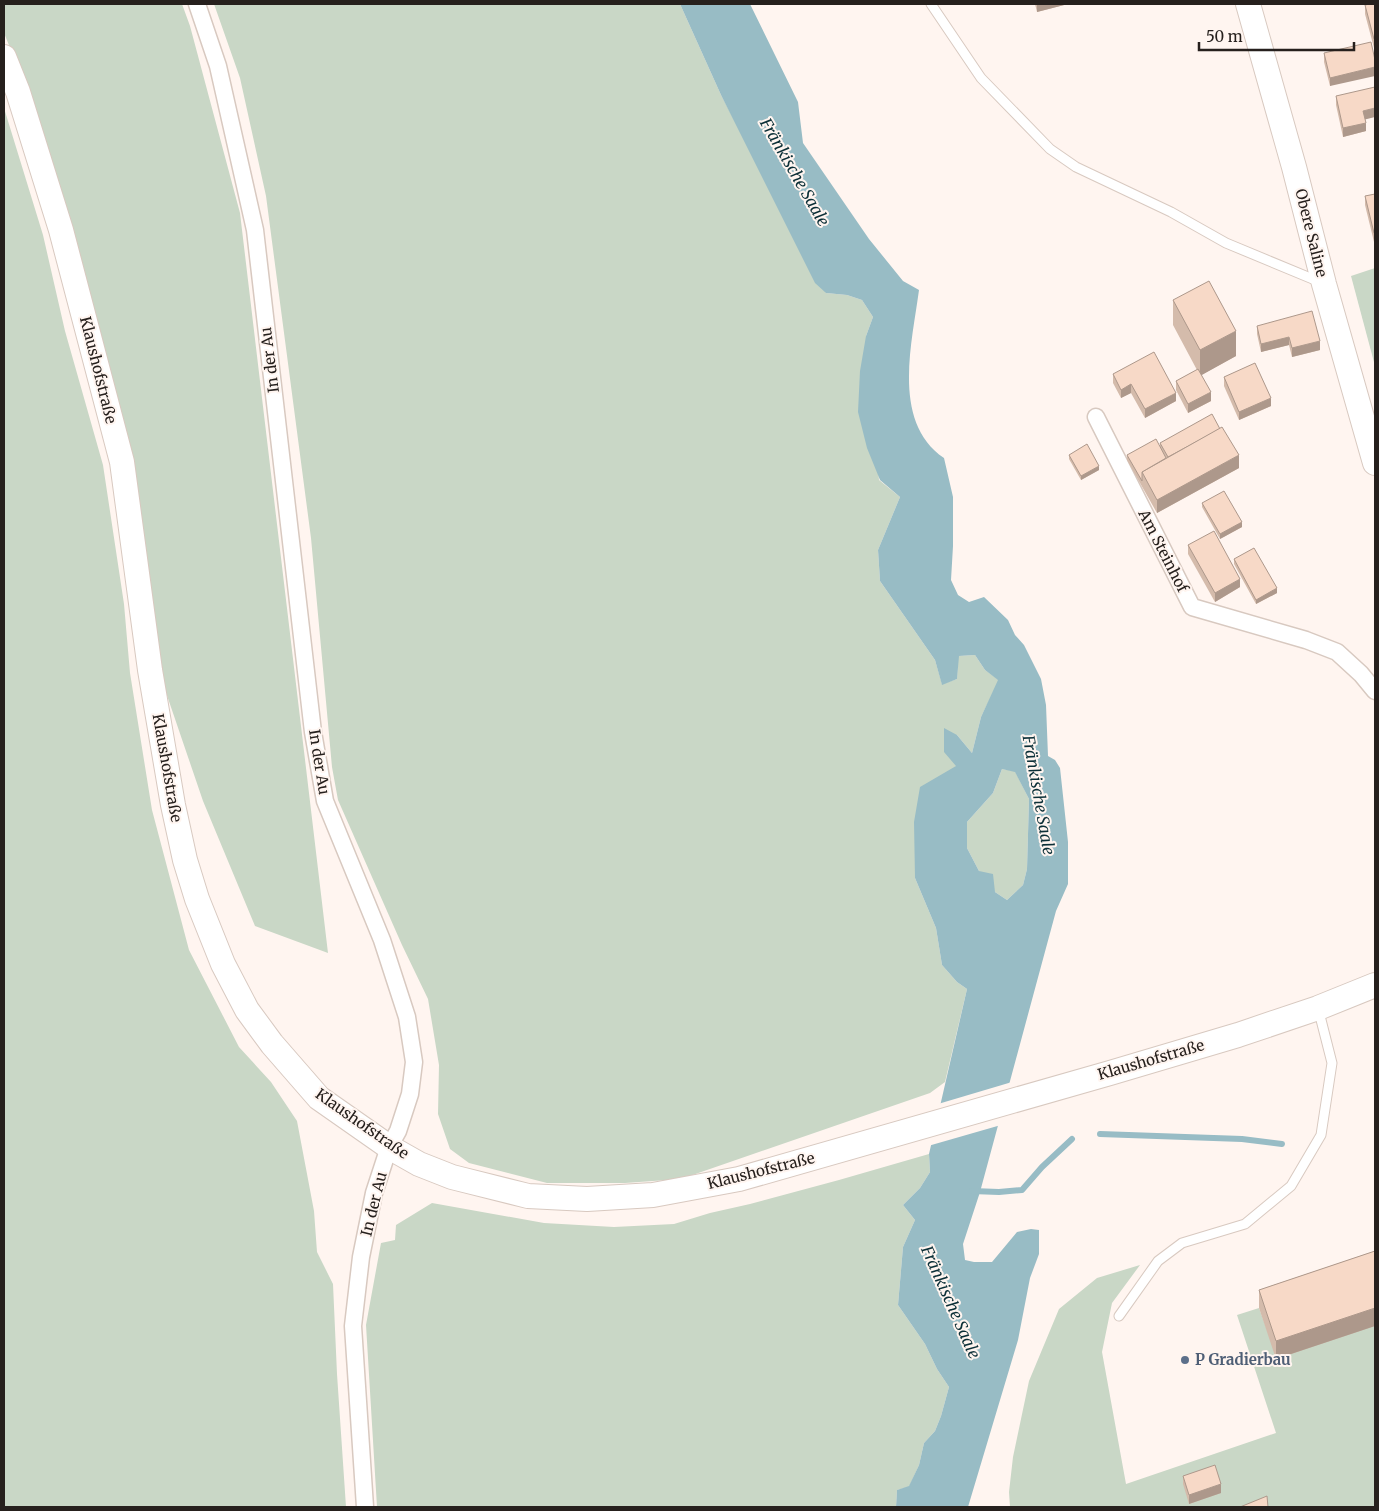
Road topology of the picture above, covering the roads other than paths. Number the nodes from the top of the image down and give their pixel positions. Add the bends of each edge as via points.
1 (197, 4) edge
2 (931, 4) edge
3 (1248, 4) edge
4 (4, 57) edge
5 (1324, 284) junction
6 (1096, 417) dead end
7 (1375, 463) edge
8 (1375, 691) edge
9 (1375, 985) edge
10 (1318, 1008) junction
11 (389, 1147) junction
12 (1119, 1316) dead end
13 (365, 1507) edge

1 - 11 street, In der Au via 218,66 255,230 313,732 325,800 382,940 407,1016 414,1062 410,1094
2 - 5 lane via 981,78 1050,150 1076,167 1171,212 1226,243
3 - 5 main road, Obere Saline
4 - 11 main road, Klaushofstraße via 61,230 122,462 150,670 173,805 197,899 223,964 247,1010 272,1044 319,1098
5 - 7 main road, Obere Saline
6 - 8 street, Am Steinhof via 1192,607 1306,640 1336,652
9 - 10 main road, Klaushofstraße
10 - 11 main road, Klaushofstraße via 1110,1073 739,1179 653,1195 587,1199 528,1196 452,1177
10 - 12 lane via 1332,1063 1322,1135 1291,1186 1245,1224 1182,1243 1158,1260
11 - 13 street, In der Au via 374,1193 361,1257 353,1326

